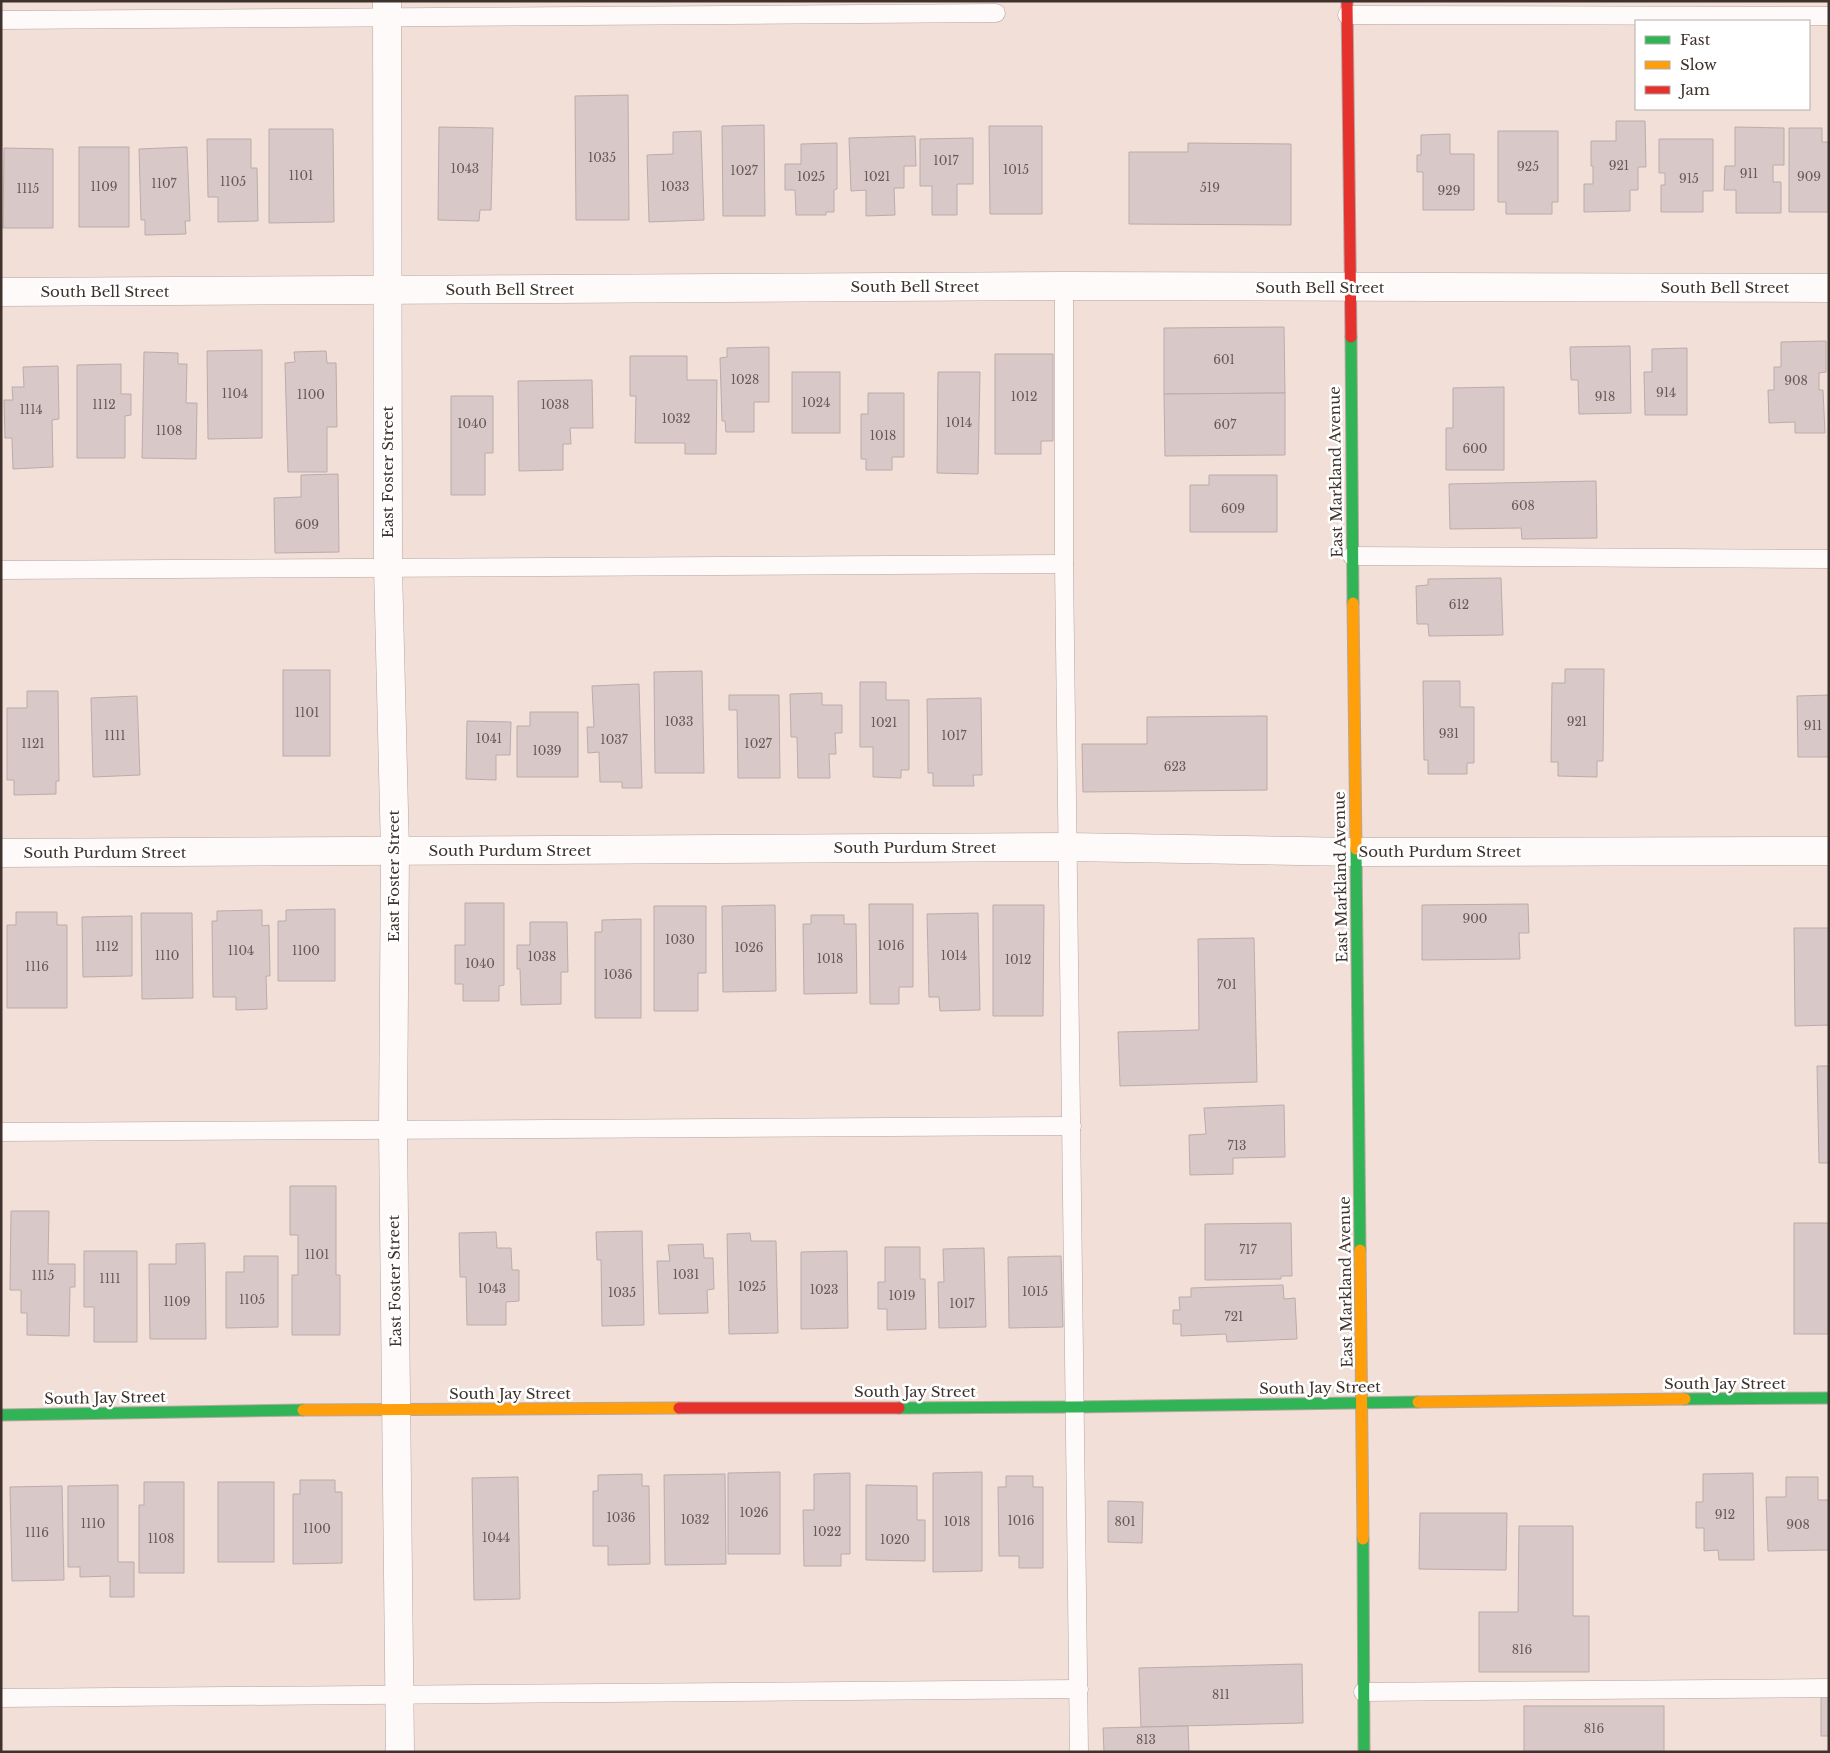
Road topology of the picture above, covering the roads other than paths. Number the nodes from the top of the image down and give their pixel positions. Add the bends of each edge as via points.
1 (1347, 8) edge
2 (387, 9) edge
3 (996, 13) dead end
4 (1829, 16) edge
5 (1, 20) edge
6 (1064, 286) junction
7 (1349, 288) junction
8 (1829, 288) edge
9 (388, 291) junction
10 (1, 292) edge
11 (1352, 556) junction
12 (1829, 559) edge
13 (1064, 564) junction
14 (388, 568) junction
15 (1, 570) edge
16 (1068, 848) junction
17 (396, 851) junction
18 (1829, 851) edge
19 (1355, 852) junction
20 (1, 853) edge
21 (1072, 1126) junction
22 (393, 1130) junction
23 (1, 1132) edge
24 (1829, 1398) edge
25 (1362, 1402) junction
26 (1075, 1407) junction
27 (397, 1409) junction
28 (1, 1415) edge
29 (1829, 1688) edge
30 (1079, 1689) junction
31 (1363, 1692) junction
32 (400, 1695) junction
33 (1, 1698) edge
34 (400, 1752) edge
35 (1079, 1752) edge
36 (1364, 1752) edge

1 - 4 lane
1 - 7 street, East Markland Avenue
2 - 3 lane
2 - 5 lane
2 - 9 street, East Foster Street
6 - 7 street, South Bell Street
6 - 9 street, South Bell Street
6 - 13 lane
7 - 8 street, South Bell Street
7 - 11 street, East Markland Avenue
9 - 10 street, South Bell Street
9 - 14 street, East Foster Street
11 - 12 lane
11 - 19 street, East Markland Avenue
13 - 14 lane
13 - 16 lane
14 - 15 lane
14 - 17 street, East Foster Street
16 - 17 street, South Purdum Street
16 - 19 street, South Purdum Street
16 - 21 lane
17 - 20 street, South Purdum Street
17 - 22 street, East Foster Street
18 - 19 street, South Purdum Street
19 - 25 street, East Markland Avenue
21 - 22 lane
21 - 26 lane
22 - 23 lane
22 - 27 street, East Foster Street
24 - 25 street, South Jay Street
25 - 26 street, South Jay Street
25 - 31 street, East Markland Avenue
26 - 27 street, South Jay Street
26 - 30 lane
27 - 28 street, South Jay Street
27 - 32 street, East Foster Street
29 - 31 lane
30 - 32 lane
30 - 35 lane
31 - 36 street, East Markland Avenue
32 - 33 lane
32 - 34 street, East Foster Street

